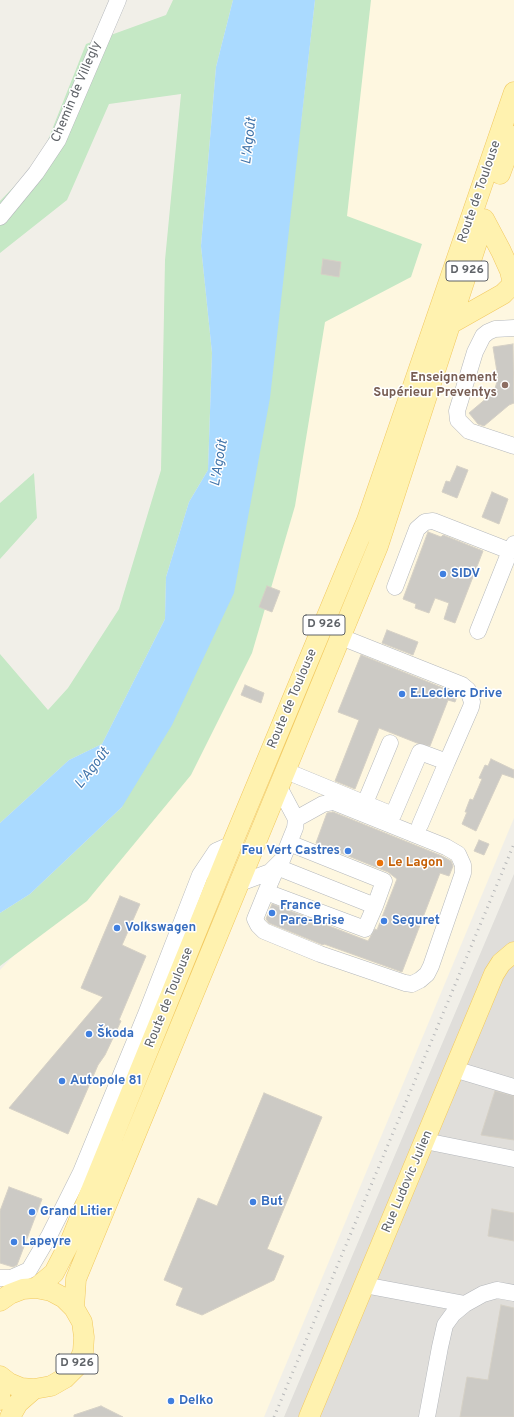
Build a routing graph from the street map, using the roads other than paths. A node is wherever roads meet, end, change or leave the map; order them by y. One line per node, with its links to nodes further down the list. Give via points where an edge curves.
1 (118, 0): 4 (street, Chemin de Villegly, via 58,140 36,173)
2 (514, 92): 21 (main road, Route de Toulouse / D 926, via 367,520)
3 (514, 136): 5 (main road, Route de Toulouse / D 926)
4 (0, 217)
5 (484, 219): 6 (main road, via 501,251); 7 (main road, Route de Toulouse / D 926)
6 (514, 284): 7 (main road, via 503,294)
7 (450, 324): 13 (main road, Route de Toulouse / D 926, via 378,546)
8 (514, 328): 9 (street, via 495,329 483,336 475,352 457,411 458,420 470,432)
9 (514, 446)
10 (512, 548): 11 (street, via 433,521 425,522 417,529); 12 (street)
11 (395, 588)
12 (478, 630)
13 (341, 637): 15 (street, via 462,685 468,690 472,698 471,707); 16 (main road, Route de Toulouse / D 926)
14 (390, 743): 17 (street)
15 (447, 762): 17 (street, via 420,752 393,815); 19 (street)
16 (283, 779): 17 (street); 18 (street); 23 (main road, Route de Toulouse / D 926)
17 (365, 803)
18 (296, 819): 20 (street); 24 (street, via 323,804 334,802 458,854 463,865 462,873 431,966 420,980 412,984 405,983 320,954 264,931 255,919)
19 (420, 825)
20 (289, 843): 22 (street); 25 (street, via 384,881)
21 (232, 844): 31 (street, via 216,851 200,874 84,1165 49,1236 29,1270 11,1278); 33 (main road, Route de Toulouse / D 926, via 71,1240 54,1273)
22 (277, 867): 23 (street, via 264,875); 24 (street); 25 (street)
23 (240, 883): 37 (main road, Route de Toulouse / D 926, via 76,1279)
24 (266, 892): 25 (street, via 365,929)
25 (375, 906)
26 (514, 952): 27 (main road, Rue Ludovic Julien, via 501,963 494,974)
27 (454, 1069): 28 (street); 29 (main road, Rue Ludovic Julien)
28 (514, 1087)
29 (425, 1141): 30 (street); 32 (main road, Rue Ludovic Julien)
30 (514, 1159)
31 (0, 1278)
32 (364, 1285): 36 (street); 43 (main road, Rue Ludovic Julien)
33 (36, 1288): 35 (main road, D 926, via 23,1289); 37 (main road, D 926, via 51,1291 64,1298)
34 (514, 1293): 36 (street, via 497,1290)
35 (0, 1301)
36 (465, 1304): 44 (street, via 445,1325)
37 (74, 1308): 40 (main road, D 926, via 82,1322 84,1337 83,1352 77,1366 60,1381)
38 (0, 1376): 40 (main road, D 926, via 21,1388)
39 (0, 1389): 41 (main road)
40 (34, 1389): 42 (main road, D 926, via 18,1403)
41 (0, 1400)
42 (10, 1417)
43 (309, 1417)
44 (427, 1417)

